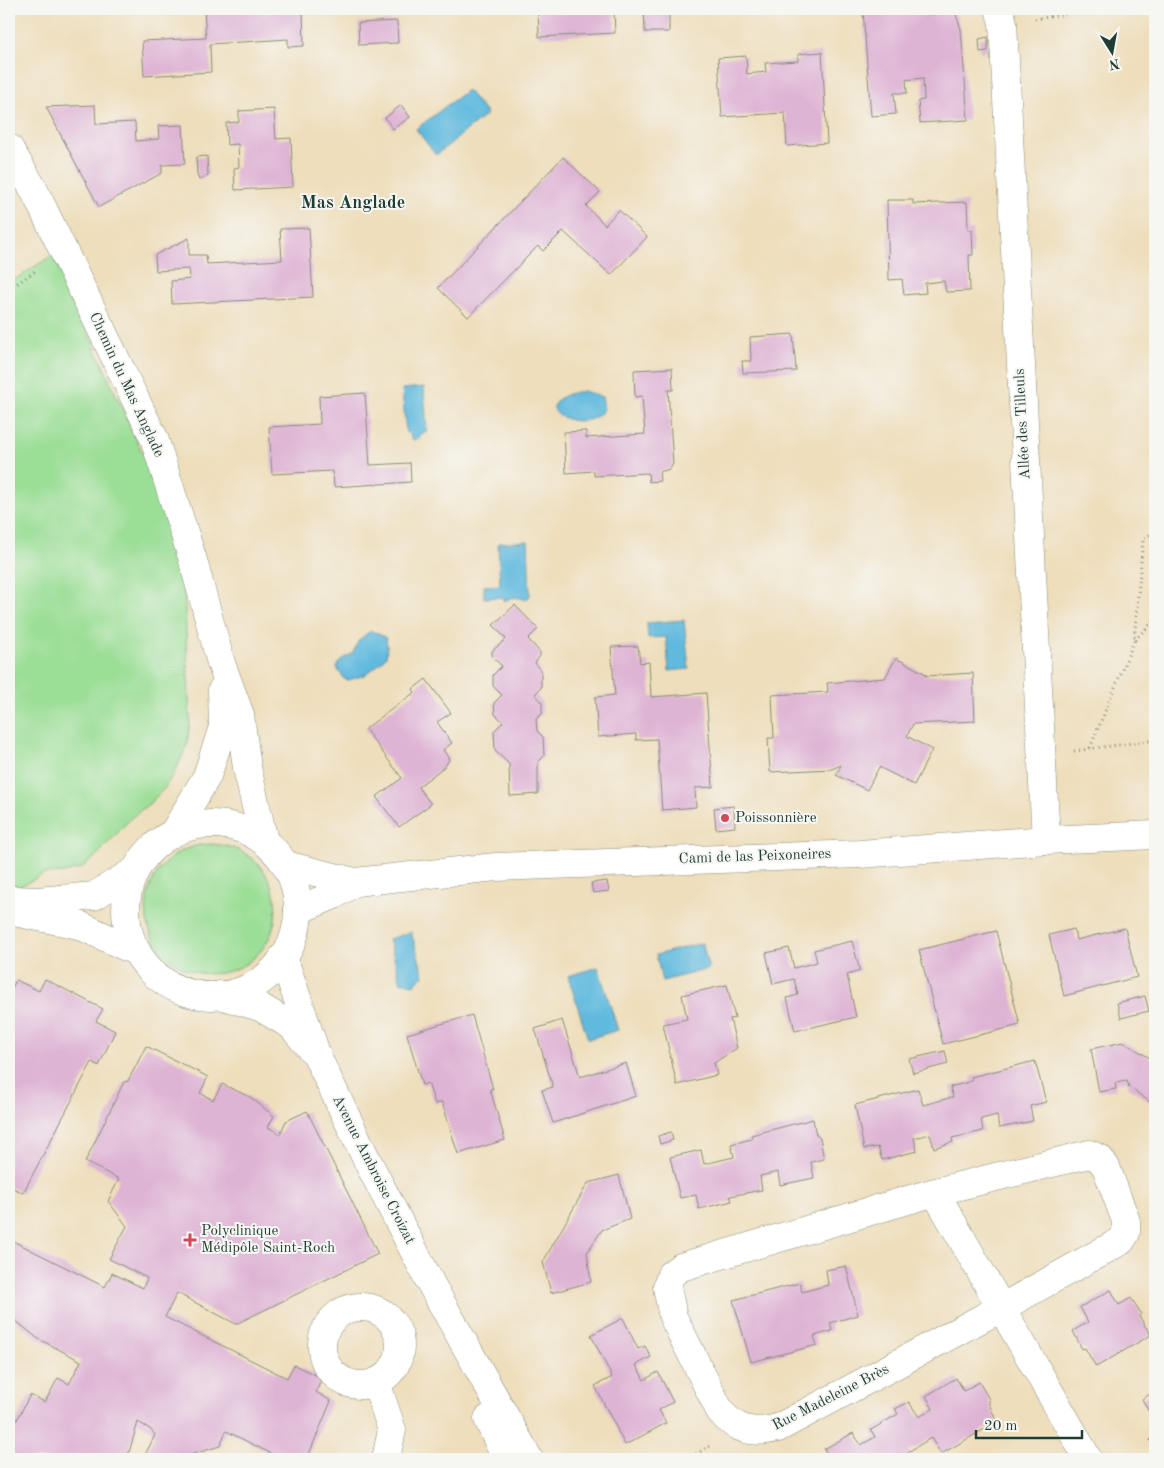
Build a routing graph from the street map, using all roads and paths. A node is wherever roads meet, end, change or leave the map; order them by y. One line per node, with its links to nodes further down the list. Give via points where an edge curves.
1 (1098, 9): 2 (path)
2 (1001, 16): 10 (street, Allée des Tilleuls)
3 (9, 148): 7 (street, Chemin du Mas Anglade, via 34,190 154,438)
4 (1155, 532): 6 (path, via 1143,539)
5 (1155, 619): 6 (path)
6 (1134, 641): 9 (path)
7 (221, 663): 11 (street, Chemin du Mas Anglade, via 222,727 207,776); 14 (street, Chemin du Mas Anglade, via 240,715 247,768)
8 (1155, 740): 9 (path)
9 (1090, 748): 10 (path)
10 (1042, 759): 13 (street, Allée des Tilleuls)
11 (174, 832): 14 (street, via 196,825 220,824 243,830); 16 (street, via 150,849)
12 (1155, 835): 13 (street, Cami de las Peixoneires)
13 (1046, 840): 17 (street, Cami de las Peixoneires, via 860,854 496,866)
14 (264, 841): 15 (street)
15 (286, 865): 17 (street, Cami de las Peixoneires); 19 (street, via 295,887)
16 (134, 872): 18 (street, via 94,896); 21 (street, via 126,899 126,917)
17 (355, 882): 19 (street, Cami de las Peixoneires)
18 (9, 900)
19 (298, 910): 22 (street, via 294,935)
20 (9, 911): 21 (street, via 79,925)
21 (136, 952): 23 (street, via 152,972 172,986 196,994)
22 (283, 958): 23 (street, via 266,976 245,989); 24 (street, Avenue Ambroise Croizat)
23 (220, 996): 24 (street, Avenue Ambroise Croizat, via 260,1007 292,1026)
24 (317, 1056): 26 (street, Avenue Ambroise Croizat)
25 (935, 1192): 27 (street); 27 (street, Rue Madeleine Brès, via 1088,1154 1099,1158 1106,1167 1126,1221 1126,1233 1121,1241); 27 (street, Rue Madeleine Brès, via 681,1267 671,1274 667,1287 673,1318 720,1411 729,1422 745,1430 763,1432 778,1428)
26 (431, 1284): 30 (street, Avenue Ambroise Croizat); 31 (street, Avenue Ambroise Croizat)
27 (1001, 1308): 32 (street)
28 (376, 1382): 29 (street, via 392,1430)
29 (386, 1459)
30 (506, 1459)
31 (529, 1459)
32 (1088, 1459)

